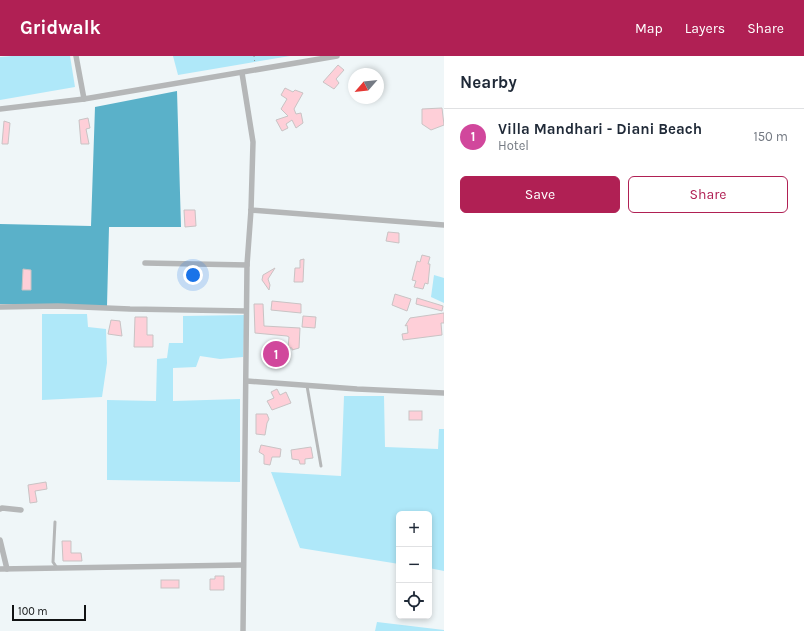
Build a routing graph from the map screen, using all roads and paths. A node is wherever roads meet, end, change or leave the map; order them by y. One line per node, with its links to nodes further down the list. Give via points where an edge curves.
1 (76, 56): 6 (street)
2 (254, 56): 4 (path)
3 (336, 56): 4 (street)
4 (256, 71): 5 (street)
5 (242, 73): 6 (street); 8 (street, via 253,142)
6 (84, 99): 7 (street)
7 (0, 109)
8 (251, 210): 9 (street); 11 (street)
9 (444, 225)
10 (145, 263): 11 (street)
11 (247, 265): 13 (street)
12 (0, 307): 13 (street)
13 (246, 310): 14 (street)
14 (247, 381): 15 (street); 22 (street)
15 (307, 386): 16 (street); 17 (lane)
16 (444, 393)
17 (321, 466)
18 (0, 509): 19 (street)
19 (21, 510)
20 (55, 522): 24 (lane, via 53,562)
21 (0, 540): 25 (street)
22 (243, 565): 24 (street); 26 (street)
23 (0, 569): 25 (street)
24 (58, 569): 25 (street)
25 (7, 570)
26 (243, 631)

